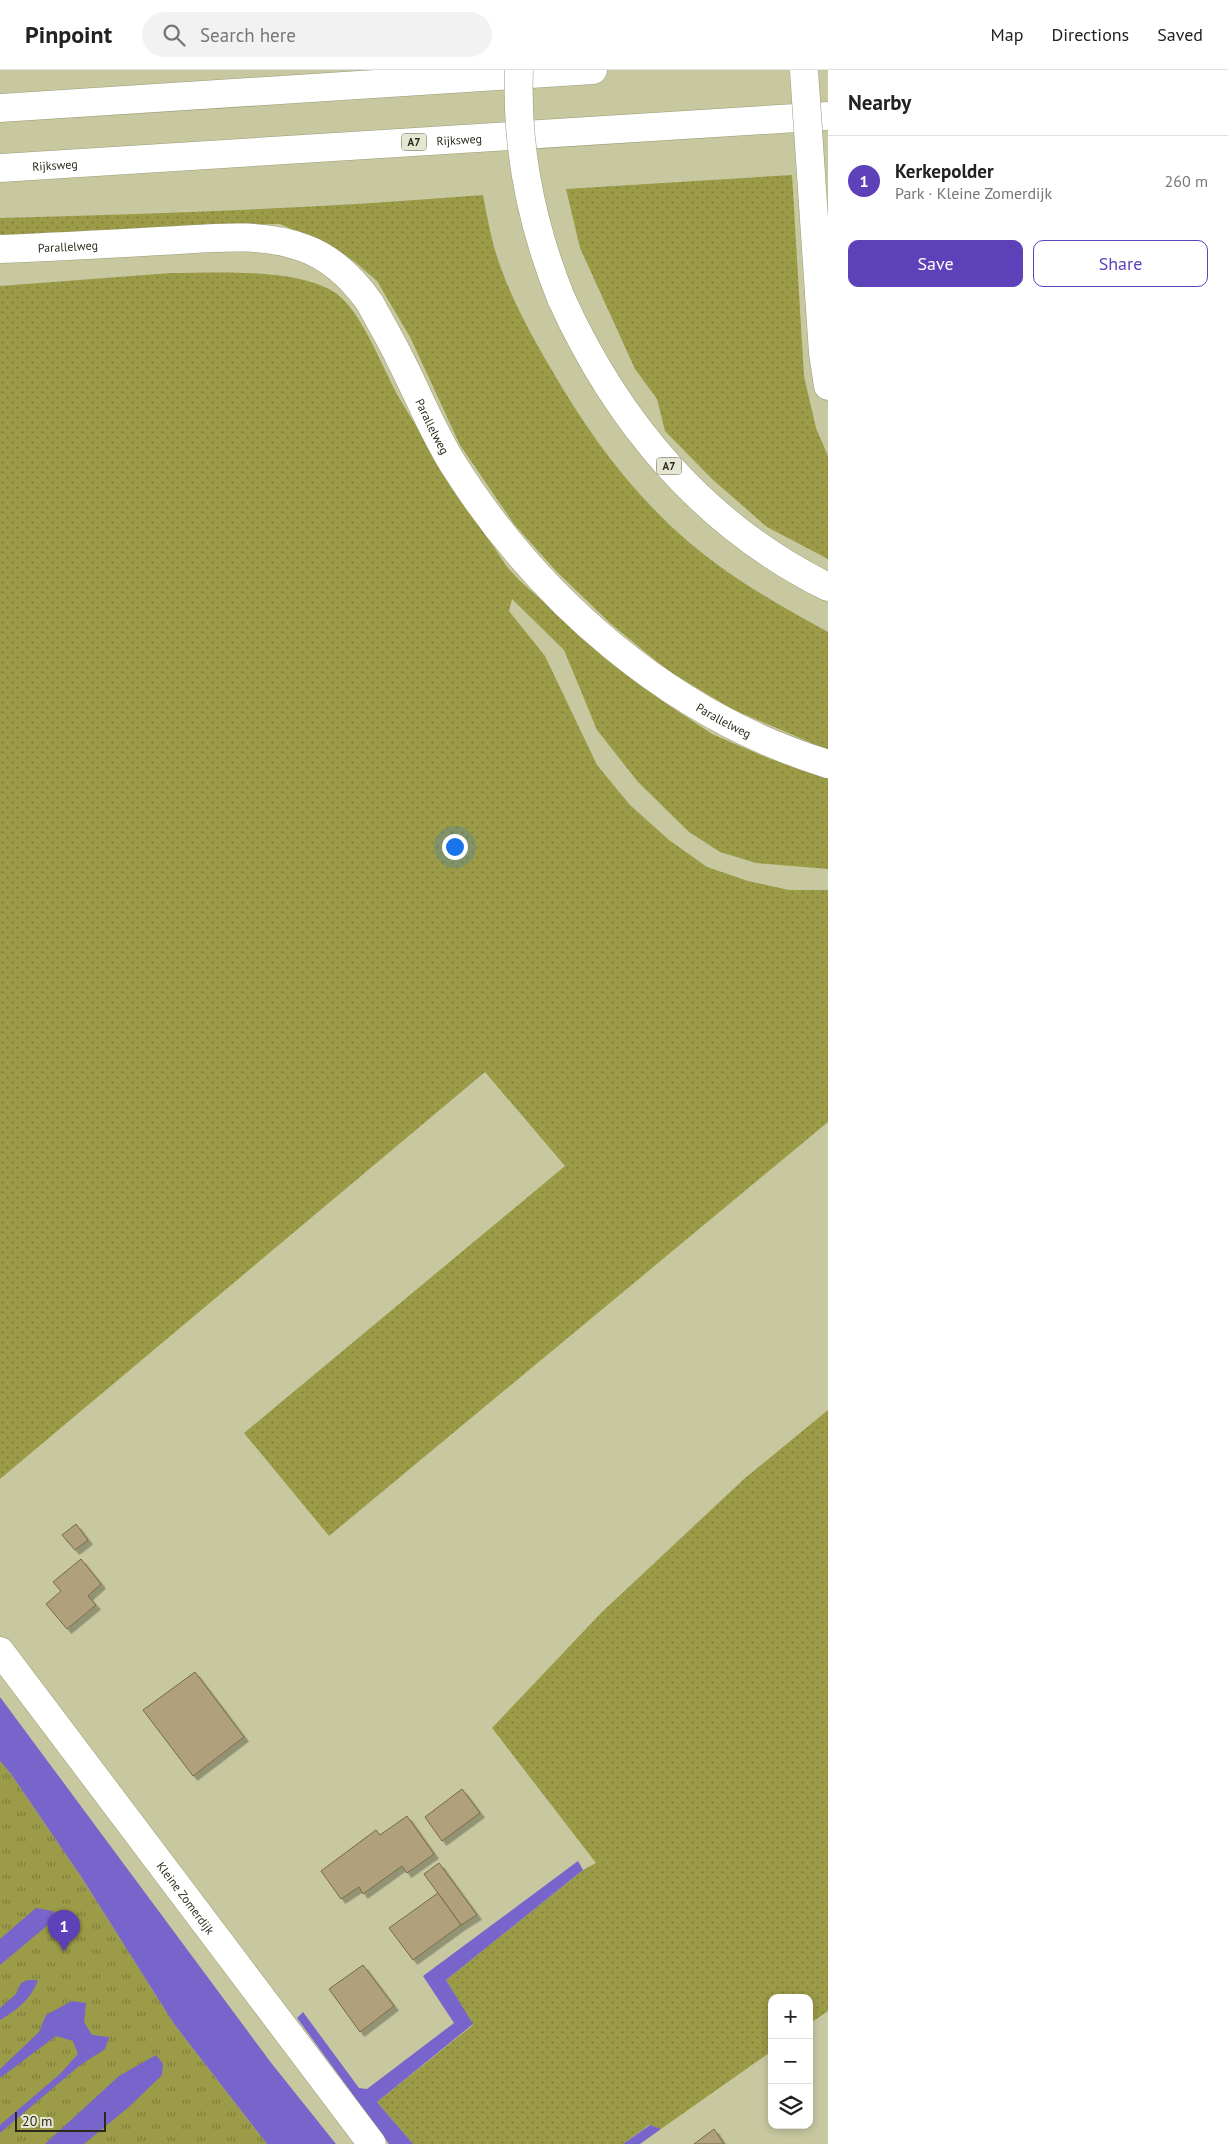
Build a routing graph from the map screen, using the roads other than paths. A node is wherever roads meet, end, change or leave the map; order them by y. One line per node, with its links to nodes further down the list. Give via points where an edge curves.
1 (519, 70): 9 (main road, A7, bridge, via 521,137 531,203 561,298 583,345 623,411 678,477 743,534)
2 (592, 70): 4 (main road)
3 (804, 70): 8 (main road, bridge)
4 (0, 108)
5 (828, 116): 6 (main road, Rijksweg / A7)
6 (0, 168)
7 (0, 250): 10 (main road, Parallelweg, via 260,238 305,248 327,259 358,285 370,303 434,430 471,491 514,547 569,606 670,690 743,729)
8 (828, 386)
9 (828, 586)
10 (828, 764)
11 (0, 1651): 12 (main road, Kleine Zomerdijk)
12 (372, 2144)

